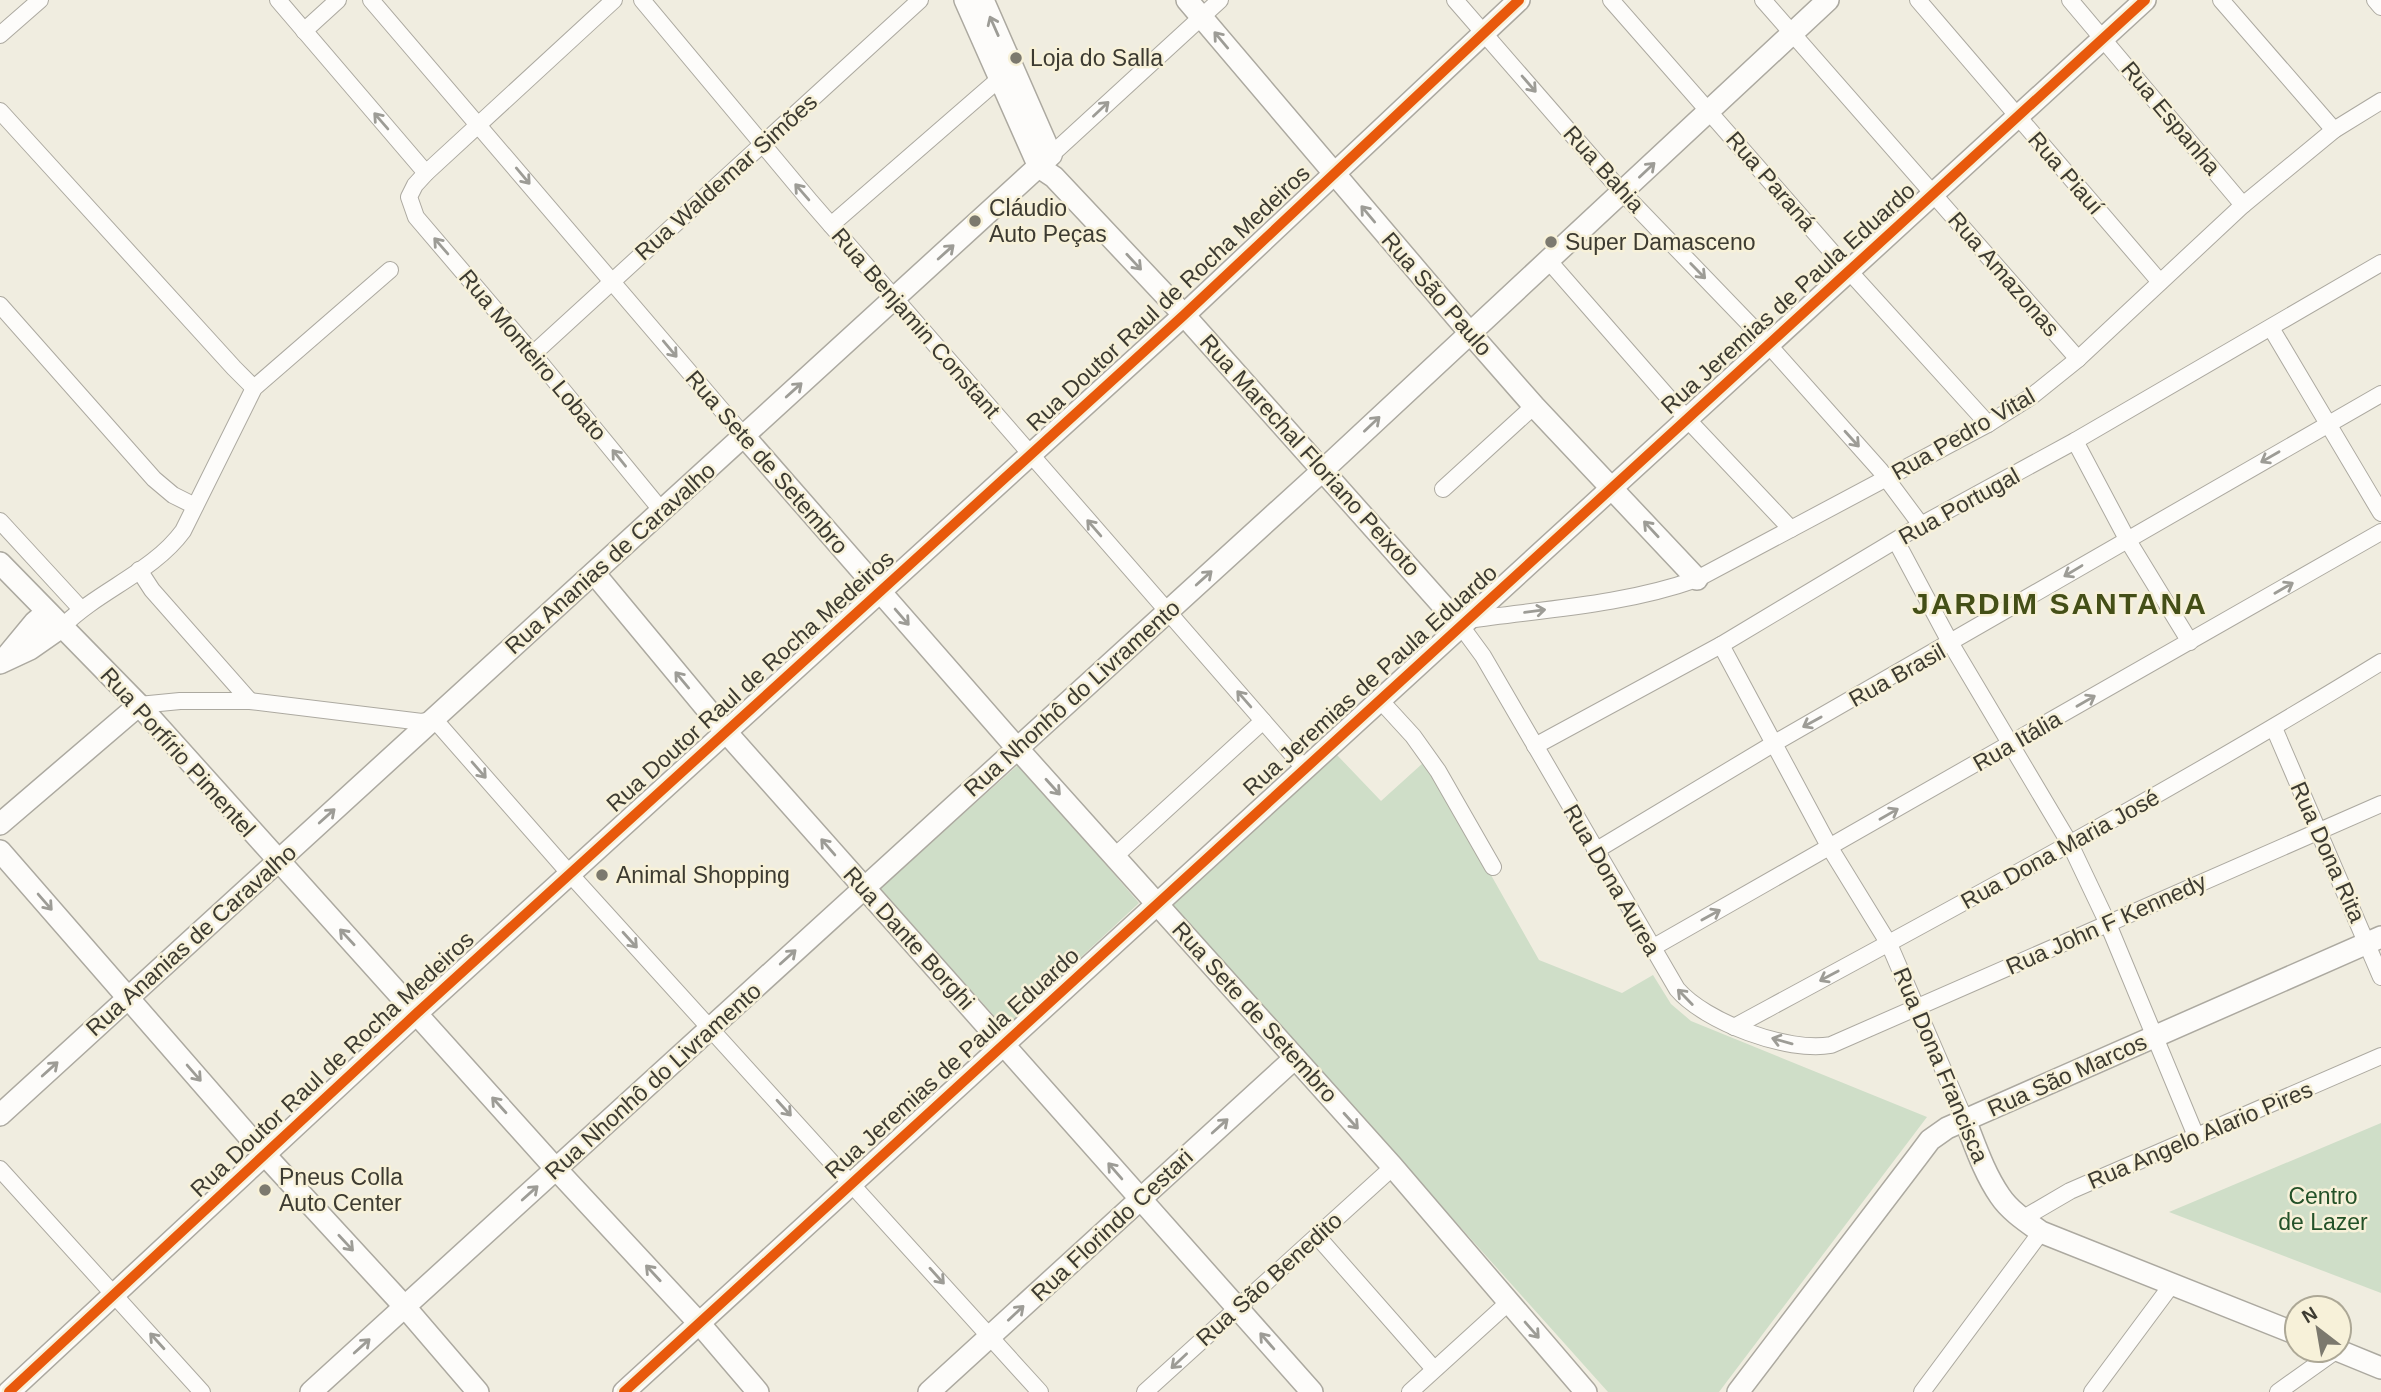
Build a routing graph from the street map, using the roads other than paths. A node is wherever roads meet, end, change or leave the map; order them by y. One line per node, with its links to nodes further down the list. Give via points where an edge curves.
1 (40, 0): 27 (street)
2 (278, 0): 24 (street)
3 (338, 0): 24 (street)
4 (371, 0): 34 (street, Rua Sete de Setembro)
5 (614, 0): 34 (street)
6 (642, 0): 36 (street, Rua Benjamin Constant)
7 (965, 0): 29 (street)
8 (982, 0): 29 (street, one-way to 8)
9 (1186, 0): 23 (street, Rua São Paulo)
10 (1220, 0): 23 (street, Rua Ananias de Caravalho)
11 (1455, 0): 25 (street, Rua Bahia)
12 (1519, 0): 25 (street, Rua Doutor Raul de Rocha Medeiros)
13 (1611, 0): 32 (street, Rua Paraná)
14 (1763, 0): 26 (street, Rua Amazonas)
15 (1828, 0): 26 (street, Rua Nhonhô do Livramento)
16 (1918, 0): 33 (street, Rua Piauí)
17 (2070, 0): 28 (street, Rua Espanha)
18 (2145, 0): 28 (street, Rua Jeremias de Paula Eduardo)
19 (2221, 0): 35 (street)
20 (2375, 0): 22 (street)
21 (917, 1): 36 (street, Rua Waldemar Simões)
22 (2381, 7)
23 (1201, 17): 37 (street, Rua Ananias de Caravalho, one-way to 23); 39 (street, Rua São Paulo, one-way to 23)
24 (304, 31): 38 (street, one-way to 24)
25 (1484, 33): 39 (street, Rua Doutor Raul de Rocha Medeiros); 40 (street, Rua Bahia, one-way to 40)
26 (1792, 33): 32 (street, Rua Nhonhô do Livramento); 41 (street, Rua Amazonas)
27 (0, 35)
28 (2104, 37): 33 (street, Rua Jeremias de Paula Eduardo); 42 (street, Rua Espanha)
29 (1006, 73): 37 (street); 43 (street)
30 (2380, 103): 35 (street, Rua Pedro Vital)
31 (0, 111): 58 (street)
32 (1709, 111): 40 (street, Rua Nhonhô do Livramento, one-way to 32); 47 (street, Rua Paraná)
33 (2017, 117): 41 (street, Rua Jeremias de Paula Eduardo); 49 (street, Rua Piauí)
34 (479, 124): 38 (street); 48 (street, Rua Sete de Setembro, one-way to 48)
35 (2334, 130): 42 (street, Rua Pedro Vital)
36 (762, 145): 43 (street, Rua Benjamin Constant, one-way to 36); 48 (street, Rua Waldemar Simões)
37 (1045, 161): 50 (street, Rua Ananias de Caravalho, one-way to 37); 52 (street, Rua Marechal Floriano Peixoto, one-way to 52, via 1054,177)
38 (426, 173): 56 (street, Rua Monteiro Lobato, one-way to 38, via 416,217 409,197)
39 (1334, 173): 52 (street, Rua Doutor Raul de Rocha Medeiros); 54 (street, Rua São Paulo, one-way to 39)
40 (1622, 192): 44 (street, Rua Nhonhô do Livramento); 55 (street, Rua Bahia, one-way to 55)
41 (1933, 194): 47 (street, Rua Jeremias de Paula Eduardo); 57 (street, Rua Amazonas)
42 (2243, 205): 49 (street, Rua Pedro Vital)
43 (831, 225): 50 (street, Rua Benjamin Constant)
44 (1548, 260): 54 (street, Rua Nhonhô do Livramento); 61 (street)
45 (2381, 263): 53 (street, Rua Portugal)
46 (390, 270): 58 (street)
47 (1849, 270): 55 (street, Rua Jeremias de Paula Eduardo); 62 (street, Rua Paraná)
48 (612, 280): 56 (street, Rua Waldemar Simões); 64 (street, Rua Sete de Setembro, one-way to 64)
49 (2160, 282): 57 (street, Rua Pedro Vital)
50 (896, 298): 64 (street, Rua Ananias de Caravalho, one-way to 50); 66 (street, Rua Benjamin Constant)
51 (0, 305): 71 (street, via 154,479)
52 (1184, 314): 66 (street, Rua Doutor Raul de Rocha Medeiros); 67 (street, Rua Marechal Floriano Peixoto)
53 (2271, 328): 63 (street); 65 (street, Rua Portugal)
54 (1470, 333): 60 (street, Rua São Paulo); 67 (street, Rua Nhonhô do Livramento, one-way to 54)
55 (1768, 345): 61 (street, Rua Jeremias de Paula Eduardo); 68 (street, Rua Bahia, one-way to 68)
56 (533, 354): 72 (street, Rua Monteiro Lobato, one-way to 56)
57 (2078, 359): 62 (street, Rua Pedro Vital)
58 (254, 388): 71 (street)
59 (2381, 394): 63 (street, Rua Brasil)
60 (1534, 406): 69 (street, Rua São Paulo); 70 (street)
61 (1687, 419): 69 (street, Rua Jeremias de Paula Eduardo); 76 (street)
62 (1988, 424): 68 (street, Rua Pedro Vital)
63 (2329, 424): 73 (street); 78 (street, Rua Brasil, one-way to 78)
64 (744, 436): 72 (street, Rua Ananias de Caravalho); 84 (street, Rua Sete de Setembro)
65 (2075, 441): 75 (street, Rua Portugal); 78 (street)
66 (1030, 455): 84 (street, Rua Doutor Raul de Rocha Medeiros); 86 (street, Rua Benjamin Constant, one-way to 66)
67 (1322, 471): 86 (street, Rua Nhonhô do Livramento, one-way to 67); 88 (street, Rua Marechal Floriano Peixoto)
68 (1887, 478): 75 (street, Rua Bahia); 76 (street, Rua Pedro Vital)
69 (1612, 487): 83 (street, Rua São Paulo, one-way to 69); 88 (street, Rua Jeremias de Paula Eduardo)
70 (1443, 489)
71 (195, 506): 81 (street, via 176,541)
72 (662, 511): 82 (street, Rua Ananias de Caravalho)
73 (2381, 513)
74 (0, 520): 85 (street)
75 (1921, 525): 79 (street, Rua Portugal)
76 (1791, 529): 83 (street, Rua Pedro Vital)
77 (2381, 532): 89 (street, Rua Itália, one-way to 77)
78 (2127, 539): 89 (street); 90 (street, Rua Brasil, one-way to 90)
79 (1896, 541): 90 (street); 91 (street, Rua Portugal)
80 (0, 563): 87 (street, Rua Porfírio Pimentel)
81 (139, 570): 85 (street); 95 (street)
82 (594, 573): 97 (street, Rua Ananias de Caravalho); 100 (street, Rua Dante Borghi, one-way to 82)
83 (1697, 579): 88 (street, Rua Pedro Vital, one-way to 83, via 1626,599)
84 (880, 592): 100 (street, Rua Doutor Raul de Rocha Medeiros); 104 (street, Rua Sete de Setembro, one-way to 104)
85 (80, 609): 87 (street)
86 (1167, 611): 98 (street, Rua Benjamin Constant, one-way to 86); 104 (street, Rua Nhonhô do Livramento)
87 (55, 619): 92 (street, via 35,622); 96 (street, Rua Porfírio Pimentel)
88 (1465, 623): 94 (street, Rua Jeremias de Paula Eduardo); 103 (street, Rua Dona Aurea)
89 (2190, 642): 102 (street, Rua Itália, one-way to 89)
90 (1951, 644): 101 (street, Rua Brasil, one-way to 101); 102 (street)
91 (1721, 645): 101 (street, Rua Dona Francisca); 103 (street, Rua Portugal)
92 (2, 661)
93 (2381, 662): 99 (street, Rua Dona Maria José)
94 (1380, 700): 105 (street, Rua Jeremias de Paula Eduardo); 115 (street, via 1438,771)
95 (250, 701): 96 (street); 97 (street, via 422,722)
96 (139, 705): 107 (street); 114 (street, Rua Porfírio Pimentel)
97 (433, 719): 114 (street, Rua Ananias de Caravalho, one-way to 97); 116 (street, one-way to 116)
98 (1263, 721): 105 (street, Rua Benjamin Constant); 113 (street)
99 (2274, 728): 108 (street, Rua Dona Rita); 109 (street, Rua Dona Maria José)
100 (726, 732): 116 (street, Rua Doutor Raul de Rocha Medeiros); 117 (street, Rua Dante Borghi, one-way to 100)
101 (1773, 744): 110 (street, Rua Dona Francisca); 112 (street, Rua Brasil)
102 (2010, 744): 109 (street); 110 (street, Rua Itália, one-way to 102)
103 (1535, 746): 112 (street, Rua Dona Aurea)
104 (1017, 748): 113 (street, Rua Sete de Setembro, one-way to 113); 117 (street, Rua Nhonhô do Livramento)
105 (1305, 769): 118 (street, Rua Jeremias de Paula Eduardo)
106 (2381, 804): 108 (street, Rua John F Kennedy)
107 (0, 824)
108 (2317, 830): 119 (street, Rua John F Kennedy); 120 (street, Rua Dona Rita)
109 (2070, 844): 119 (street); 121 (street, Rua Dona Maria José)
110 (1830, 848): 121 (street, Rua Dona Francisca); 122 (street, Rua Itália, one-way to 110)
111 (0, 851): 124 (street, one-way to 124)
112 (1595, 851): 122 (street, Rua Dona Aurea)
113 (1115, 856): 118 (street, Rua Sete de Setembro)
114 (278, 862): 124 (street, Rua Ananias de Caravalho); 126 (street, Rua Porfírio Pimentel, one-way to 114)
115 (1493, 867)
116 (570, 874): 126 (street, Rua Doutor Raul de Rocha Medeiros); 128 (street, one-way to 128)
117 (864, 888): 128 (street, Rua Nhonhô do Livramento, one-way to 117); 130 (street, Rua Dante Borghi)
118 (1158, 903): 130 (street, Rua Jeremias de Paula Eduardo); 133 (street, Rua Sete de Setembro)
119 (2108, 924): 125 (street, Rua John F Kennedy); 129 (street)
120 (2374, 940): 123 (street, Rua Dona Rita); 129 (street, Rua São Marcos)
121 (1889, 944): 125 (street, Rua Dona Francisca); 127 (street, Rua Dona Maria José, one-way to 127)
122 (1652, 948): 127 (street, Rua Dona Aurea, one-way to 122, via 1688,1002)
123 (2381, 977)
124 (128, 998): 134 (street, Rua Ananias de Caravalho, one-way to 124); 137 (street, one-way to 137)
125 (1917, 1006): 131 (street, Rua John F Kennedy); 135 (street, Rua Dona Francisca)
126 (417, 1013): 137 (street, Rua Doutor Raul de Rocha Medeiros); 140 (street, Rua Porfírio Pimentel, one-way to 126)
127 (1734, 1027): 131 (street, Rua Dona Aurea, one-way to 127, via 1805,1047)
128 (711, 1028): 140 (street, Rua Nhonhô do Livramento); 141 (street, one-way to 141)
129 (2155, 1037): 135 (street, Rua São Marcos); 136 (street)
130 (1004, 1044): 141 (street, Rua Jeremias de Paula Eduardo); 142 (street, Rua Dante Borghi, one-way to 130)
131 (1831, 1045)
132 (2381, 1056): 136 (street, Rua Angelo Alario Pires)
133 (1295, 1058): 138 (street, Rua Sete de Setembro, one-way to 138); 142 (street, Rua Florindo Cestari, one-way to 133)
134 (0, 1115)
135 (1965, 1120): 143 (street, Rua Dona Francisca, via 2000,1197); 170 (street, Rua São Marcos, via 1930,1140)
136 (2196, 1136): 143 (street, Rua Angelo Alario Pires, via 2070,1191)
137 (265, 1155): 147 (street, Rua Doutor Raul de Rocha Medeiros); 149 (street, one-way to 149)
138 (1393, 1167): 145 (street, Rua São Benedito); 148 (street, Rua Sete de Setembro)
139 (0, 1169): 147 (street)
140 (556, 1169): 149 (street, Rua Nhonhô do Livramento, one-way to 140); 151 (street, Rua Porfírio Pimentel, one-way to 140)
141 (853, 1183): 151 (street, Rua Jeremias de Paula Eduardo); 153 (street, one-way to 153)
142 (1139, 1199): 150 (street, Rua Dante Borghi); 153 (street, Rua Florindo Cestari, one-way to 142)
143 (2022, 1219): 144 (street, Rua Dona Francisca)
144 (2041, 1232): 146 (street, Rua Dona Francisca); 171 (street)
145 (1317, 1236): 150 (street, Rua São Benedito); 157 (street)
146 (2172, 1283): 152 (street, Rua Dona Francisca); 172 (street)
147 (114, 1294): 158 (street, Rua Doutor Raul de Rocha Medeiros); 159 (street, one-way to 147)
148 (1508, 1302): 157 (street); 169 (street, Rua Sete de Setembro, one-way to 169)
149 (405, 1307): 160 (street, Rua Nhonhô do Livramento, one-way to 149); 161 (street)
150 (1237, 1307): 166 (street, Rua São Benedito, one-way to 166); 167 (street, Rua Dante Borghi, one-way to 150)
151 (699, 1323): 162 (street, Rua Jeremias de Paula Eduardo); 163 (street, Rua Porfírio Pimentel)
152 (2283, 1328)
153 (991, 1336): 164 (street, Rua Florindo Cestari); 165 (street)
154 (2353, 1357): 156 (street)
155 (2317, 1364): 173 (street)
156 (2381, 1368)
157 (1434, 1369): 168 (street)
158 (9, 1392)
159 (202, 1392)
160 (311, 1392)
161 (478, 1392)
162 (624, 1392)
163 (758, 1392)
164 (929, 1392)
165 (1040, 1392)
166 (1145, 1392)
167 (1312, 1392)
168 (1410, 1392)
169 (1586, 1392)
170 (1738, 1392)
171 (1922, 1392)
172 (2092, 1392)
173 (2278, 1392)

